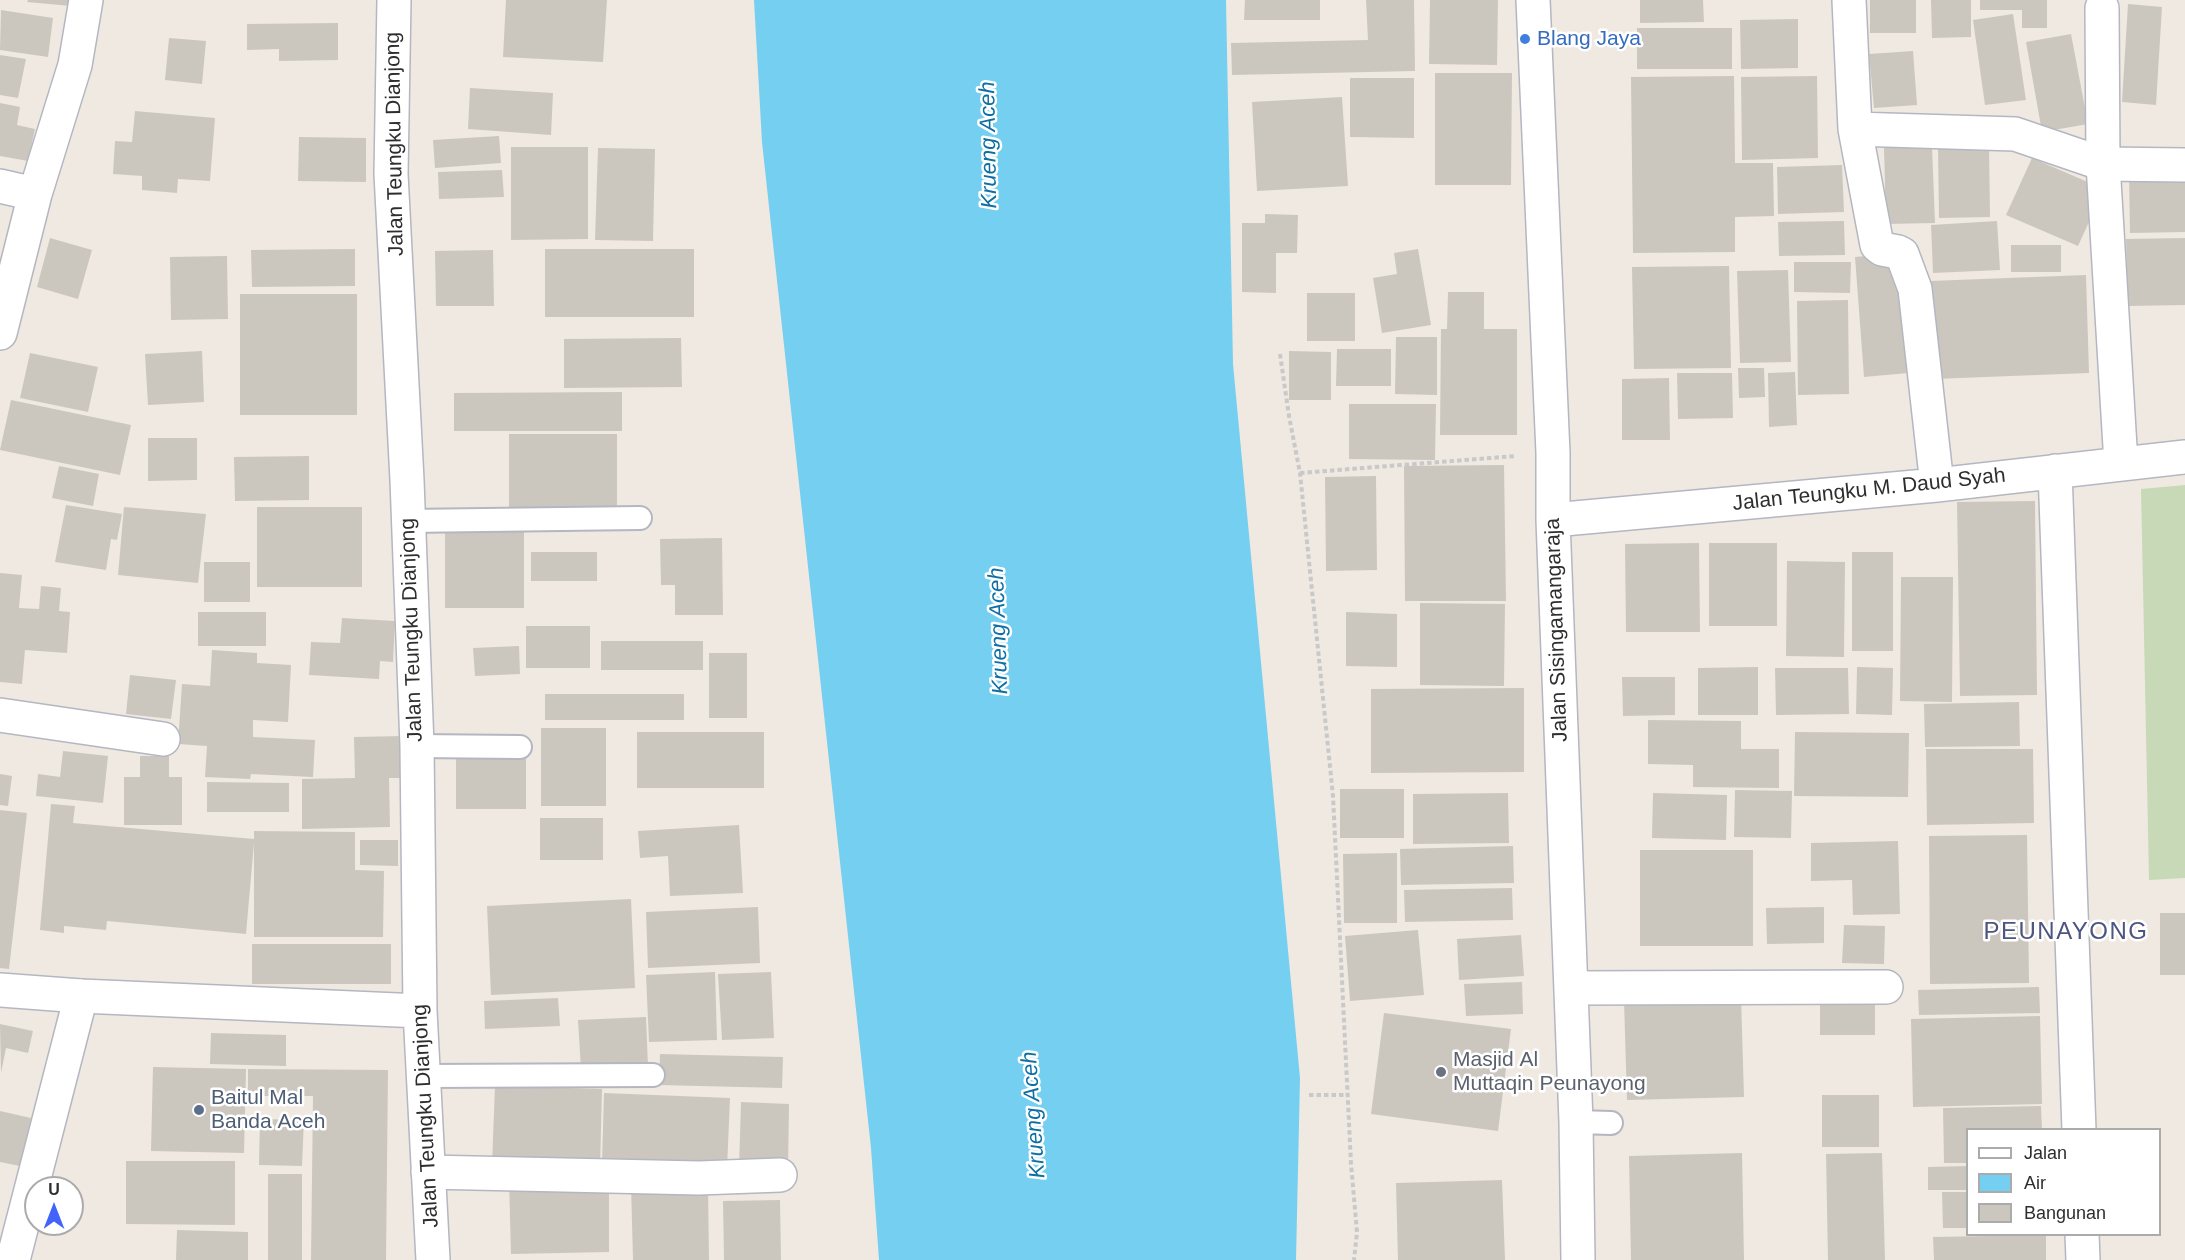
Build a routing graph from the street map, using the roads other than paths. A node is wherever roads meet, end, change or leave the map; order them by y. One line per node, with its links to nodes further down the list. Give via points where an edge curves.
1 (86, 0): 10 (street, via 75,65)
2 (394, 0): 18 (street, Jalan Teungku Dianjong, via 391,174)
3 (1533, 0): 17 (street, Jalan Sisingamangaraja)
4 (1849, 0): 6 (street)
5 (2102, 8): 7 (street)
6 (1855, 129): 7 (street, via 2015,134); 15 (street, via 1876,244 1902,254 1915,289)
7 (2103, 164): 8 (street); 13 (street)
8 (2185, 165)
9 (0, 186): 10 (street)
10 (35, 194): 11 (street)
11 (0, 333)
12 (2185, 457): 13 (street, Jalan Teungku M. Daud Syah)
13 (2121, 464): 14 (street, Jalan Teungku M. Daud Syah)
14 (2055, 471): 15 (street, Jalan Teungku M. Daud Syah); 32 (street)
15 (1937, 485): 17 (street, Jalan Teungku M. Daud Syah)
16 (640, 518): 18 (lane)
17 (1553, 519): 24 (street, Jalan Sisingamangaraja)
18 (407, 521): 21 (street, Jalan Teungku Dianjong)
19 (0, 716): 20 (street)
20 (163, 739)
21 (417, 746): 22 (lane); 27 (street, Jalan Teungku Dianjong)
22 (520, 747)
23 (1886, 987): 24 (street)
24 (1571, 988): 30 (street, Jalan Sisingamangaraja)
25 (0, 990): 26 (street)
26 (81, 996): 27 (street); 36 (street)
27 (420, 1011): 29 (street, Jalan Teungku Dianjong)
28 (653, 1075): 29 (lane)
29 (425, 1077): 33 (street, Jalan Teungku Dianjong)
30 (1576, 1122): 31 (lane); 38 (street, Jalan Sisingamangaraja)
31 (1611, 1123)
32 (2079, 1128)
33 (428, 1172): 34 (street, via 699,1178); 37 (street, Jalan Teungku Dianjong)
34 (780, 1175)
35 (2082, 1236): 39 (street)
36 (13, 1260)
37 (433, 1260)
38 (1578, 1260)
39 (2083, 1260)

